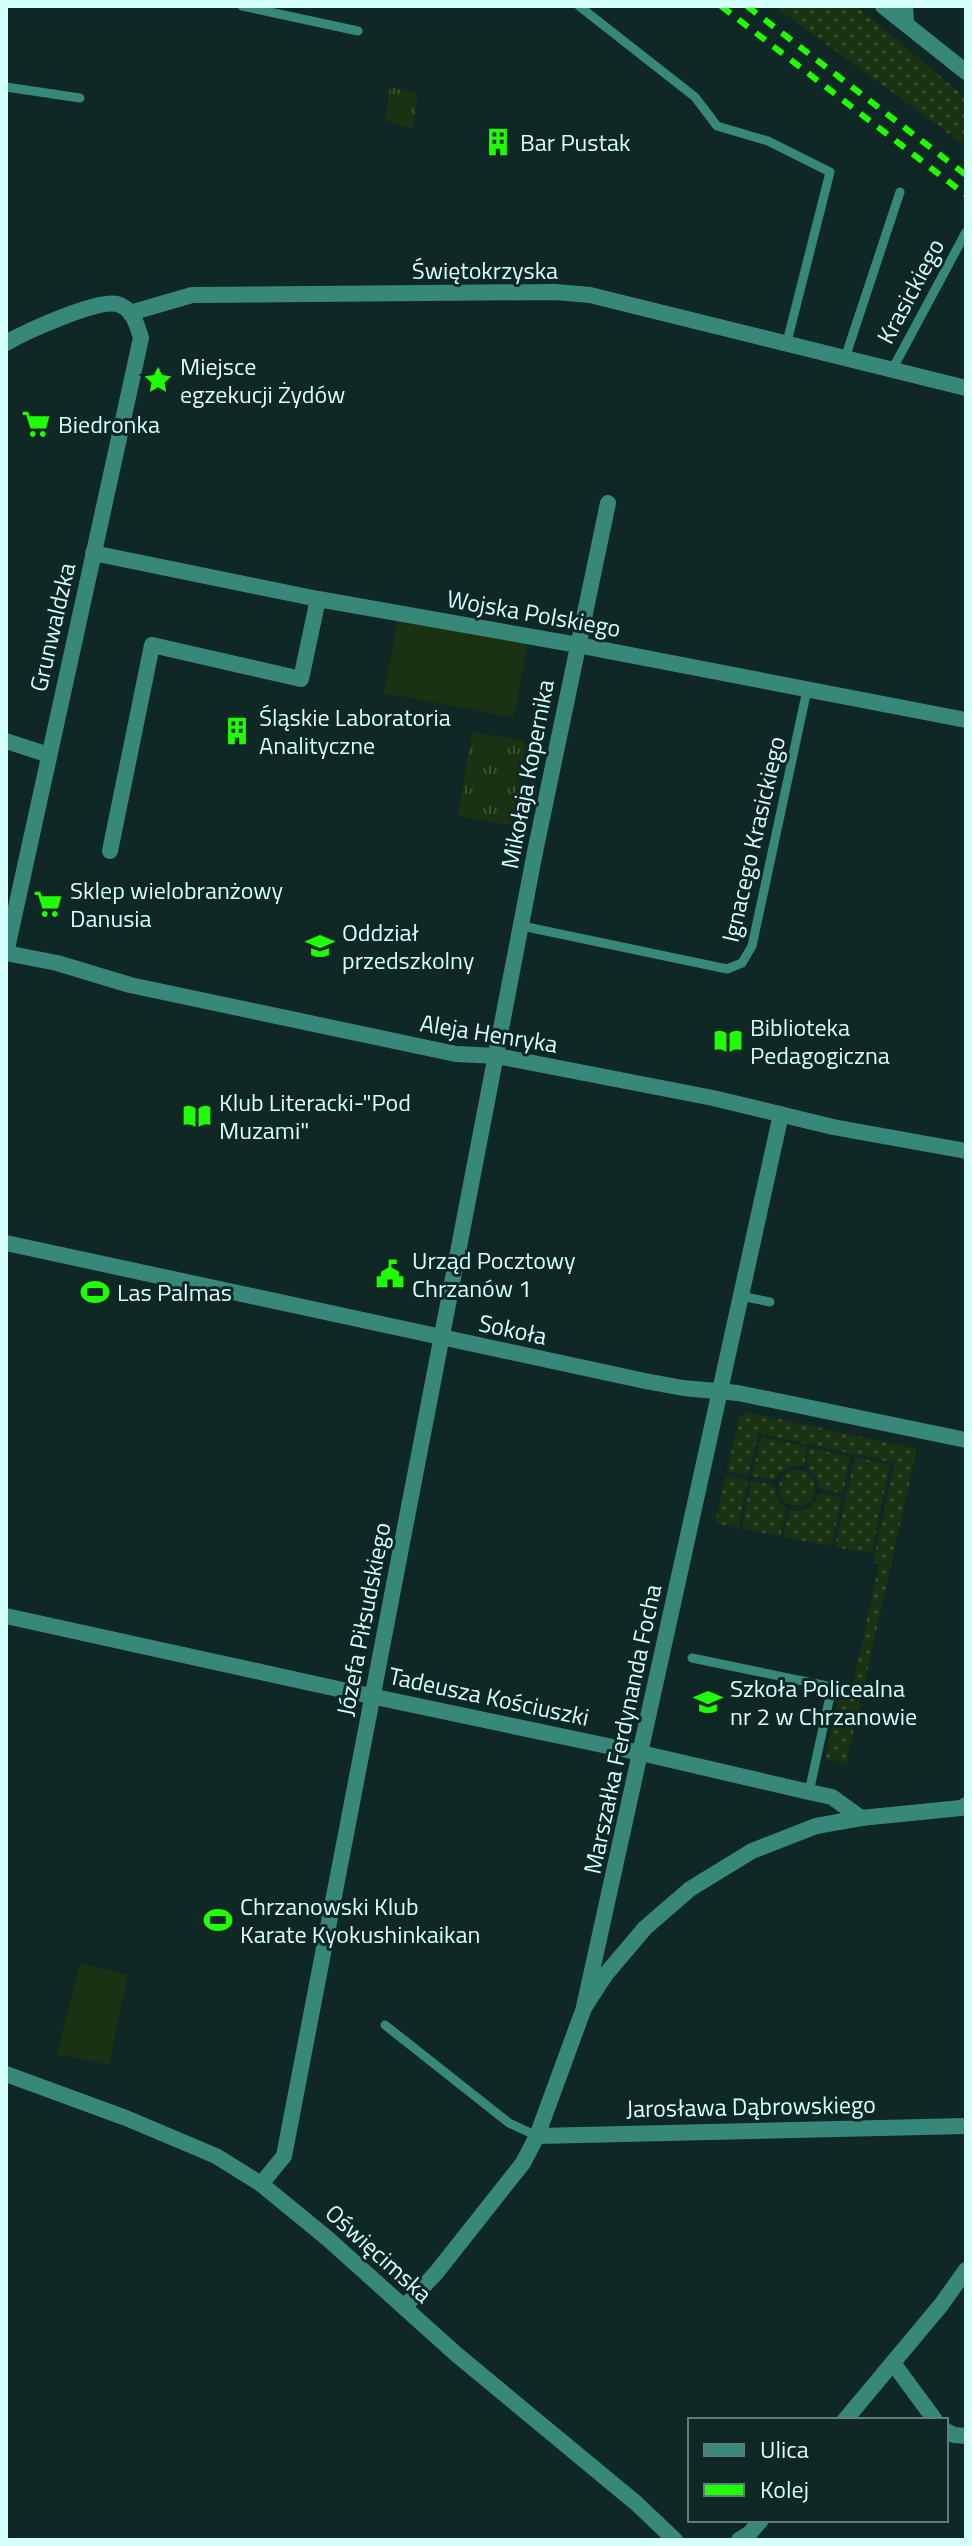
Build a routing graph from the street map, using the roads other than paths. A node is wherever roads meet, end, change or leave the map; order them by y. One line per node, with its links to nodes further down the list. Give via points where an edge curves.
1 (242, 6): 6 (lane)
2 (579, 6): 13 (lane, via 695,97 717,126 768,141 830,172)
3 (883, 6): 5 (street)
4 (905, 6): 5 (street)
5 (906, 24): 7 (street)
6 (358, 31)
7 (966, 72)
8 (6, 87): 9 (lane)
9 (80, 98)
10 (900, 192): 15 (lane)
11 (966, 232): 16 (lane, Krasickiego)
12 (130, 313): 13 (street, Świętokrzyska, via 192,295 555,292 590,295); 14 (street, Świętokrzyska, via 117,304 82,310); 19 (street, Grunwaldzka, via 141,338)
13 (787, 342): 15 (street, Świętokrzyska)
14 (6, 343)
15 (845, 358): 16 (street, Świętokrzyska)
16 (892, 370): 17 (street, Świętokrzyska)
17 (966, 388)
18 (608, 503): 21 (street, Mikołaja Kopernika)
19 (93, 553): 20 (street, Wojska Polskiego); 25 (street, Grunwaldzka)
20 (318, 599): 21 (street, Wojska Polskiego); 26 (street, via 301,679 152,645)
21 (578, 645): 22 (street, Wojska Polskiego); 27 (street, Mikołaja Kopernika)
22 (807, 690): 23 (street, Wojska Polskiego); 27 (lane, Ignacego Krasickiego, via 752,946 742,963 727,969)
23 (966, 720)
24 (6, 741): 25 (street)
25 (49, 755): 28 (street, Grunwaldzka)
26 (110, 851)
27 (522, 926): 29 (street, Mikołaja Kopernika)
28 (6, 953): 29 (street, Aleja Henryka, via 130,985 456,1054)
29 (497, 1056): 30 (street, Aleja Henryka); 35 (street, Józefa Piłsudskiego)
30 (781, 1114): 31 (street, Aleja Henryka); 33 (street, Marszałka Ferdynanda Focha)
31 (966, 1151)
32 (6, 1243): 35 (street, Sokoła)
33 (741, 1296): 34 (lane); 36 (street, Marszałka Ferdynanda Focha)
34 (770, 1302)
35 (442, 1339): 36 (street, Sokoła, via 683,1388); 40 (street, Józefa Piłsudskiego)
36 (720, 1390): 37 (street, Sokoła); 41 (street, Marszałka Ferdynanda Focha)
37 (966, 1440)
38 (6, 1616): 40 (street, Tadeusza Kościuszki)
39 (692, 1658): 42 (lane, via 832,1687)
40 (373, 1696): 41 (street, Tadeusza Kościuszki); 50 (street, Józefa Piłsudskiego, via 284,2156)
41 (641, 1753): 42 (street, Tadeusza Kościuszki); 45 (street, Marszałka Ferdynanda Focha)
42 (809, 1792): 44 (street, Tadeusza Kościuszki, via 832,1797)
43 (964, 1807): 44 (street)
44 (861, 1818): 45 (street, via 816,1826 752,1851 690,1889 645,1928)
45 (584, 2008): 49 (street, Marszałka Ferdynanda Focha)
46 (385, 2025): 49 (lane, via 509,2123)
47 (6, 2074): 50 (street, Oświęcimska, via 216,2156)
48 (966, 2126): 49 (street, Jarosława Dąbrowskiego)
49 (537, 2136): 52 (street, Marszałka Ferdynanda Focha, via 523,2163)
50 (261, 2184): 52 (street, Oświęcimska)
51 (966, 2270): 53 (street)
52 (404, 2307): 57 (street, Oświęcimska)
53 (893, 2363): 54 (street); 55 (street)
54 (847, 2418)
55 (934, 2418)
56 (759, 2522): 58 (street)
57 (675, 2540)
58 (739, 2540)

